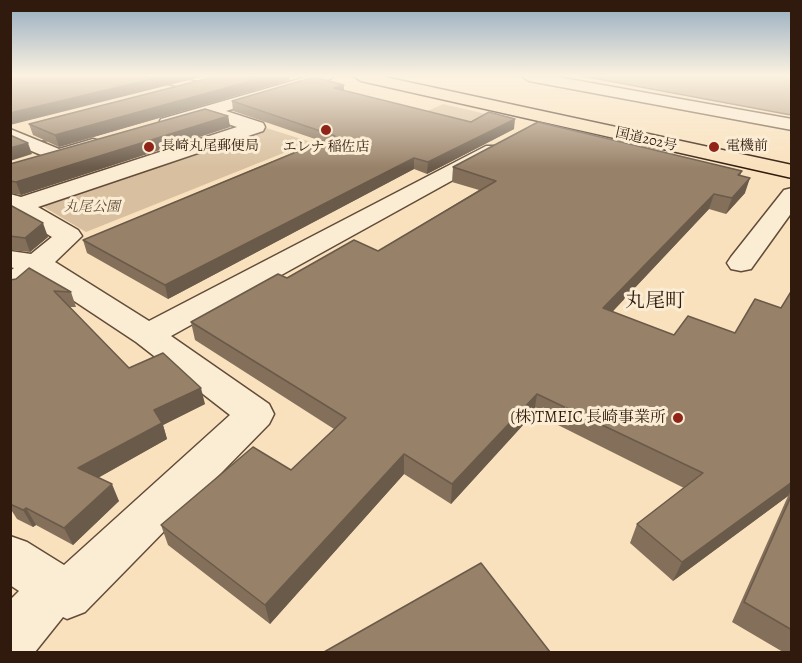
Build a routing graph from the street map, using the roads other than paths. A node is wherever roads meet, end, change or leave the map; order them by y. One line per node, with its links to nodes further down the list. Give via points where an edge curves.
1 (221, 107): 5 (street)
2 (241, 107): 6 (street)
3 (498, 107): 7 (highway, 国道202号)
4 (695, 107): 8 (street)
5 (207, 111): 9 (street); 16 (street, via 255,127)
6 (258, 112)
7 (551, 119): 14 (highway, 国道202号); 20 (street)
8 (792, 125)
9 (150, 128)
10 (20, 134): 12 (street)
11 (116, 139): 12 (street)
12 (52, 153): 13 (street)
13 (30, 164)
14 (792, 172)
15 (792, 195): 18 (street)
16 (15, 203): 17 (street, via 69,236)
17 (23, 261): 19 (street); 20 (street)
18 (741, 263)
19 (10, 286)
20 (148, 335): 22 (street, via 255,414 67,595)
21 (10, 557): 22 (street)
22 (54, 589): 23 (street)
23 (10, 640)

